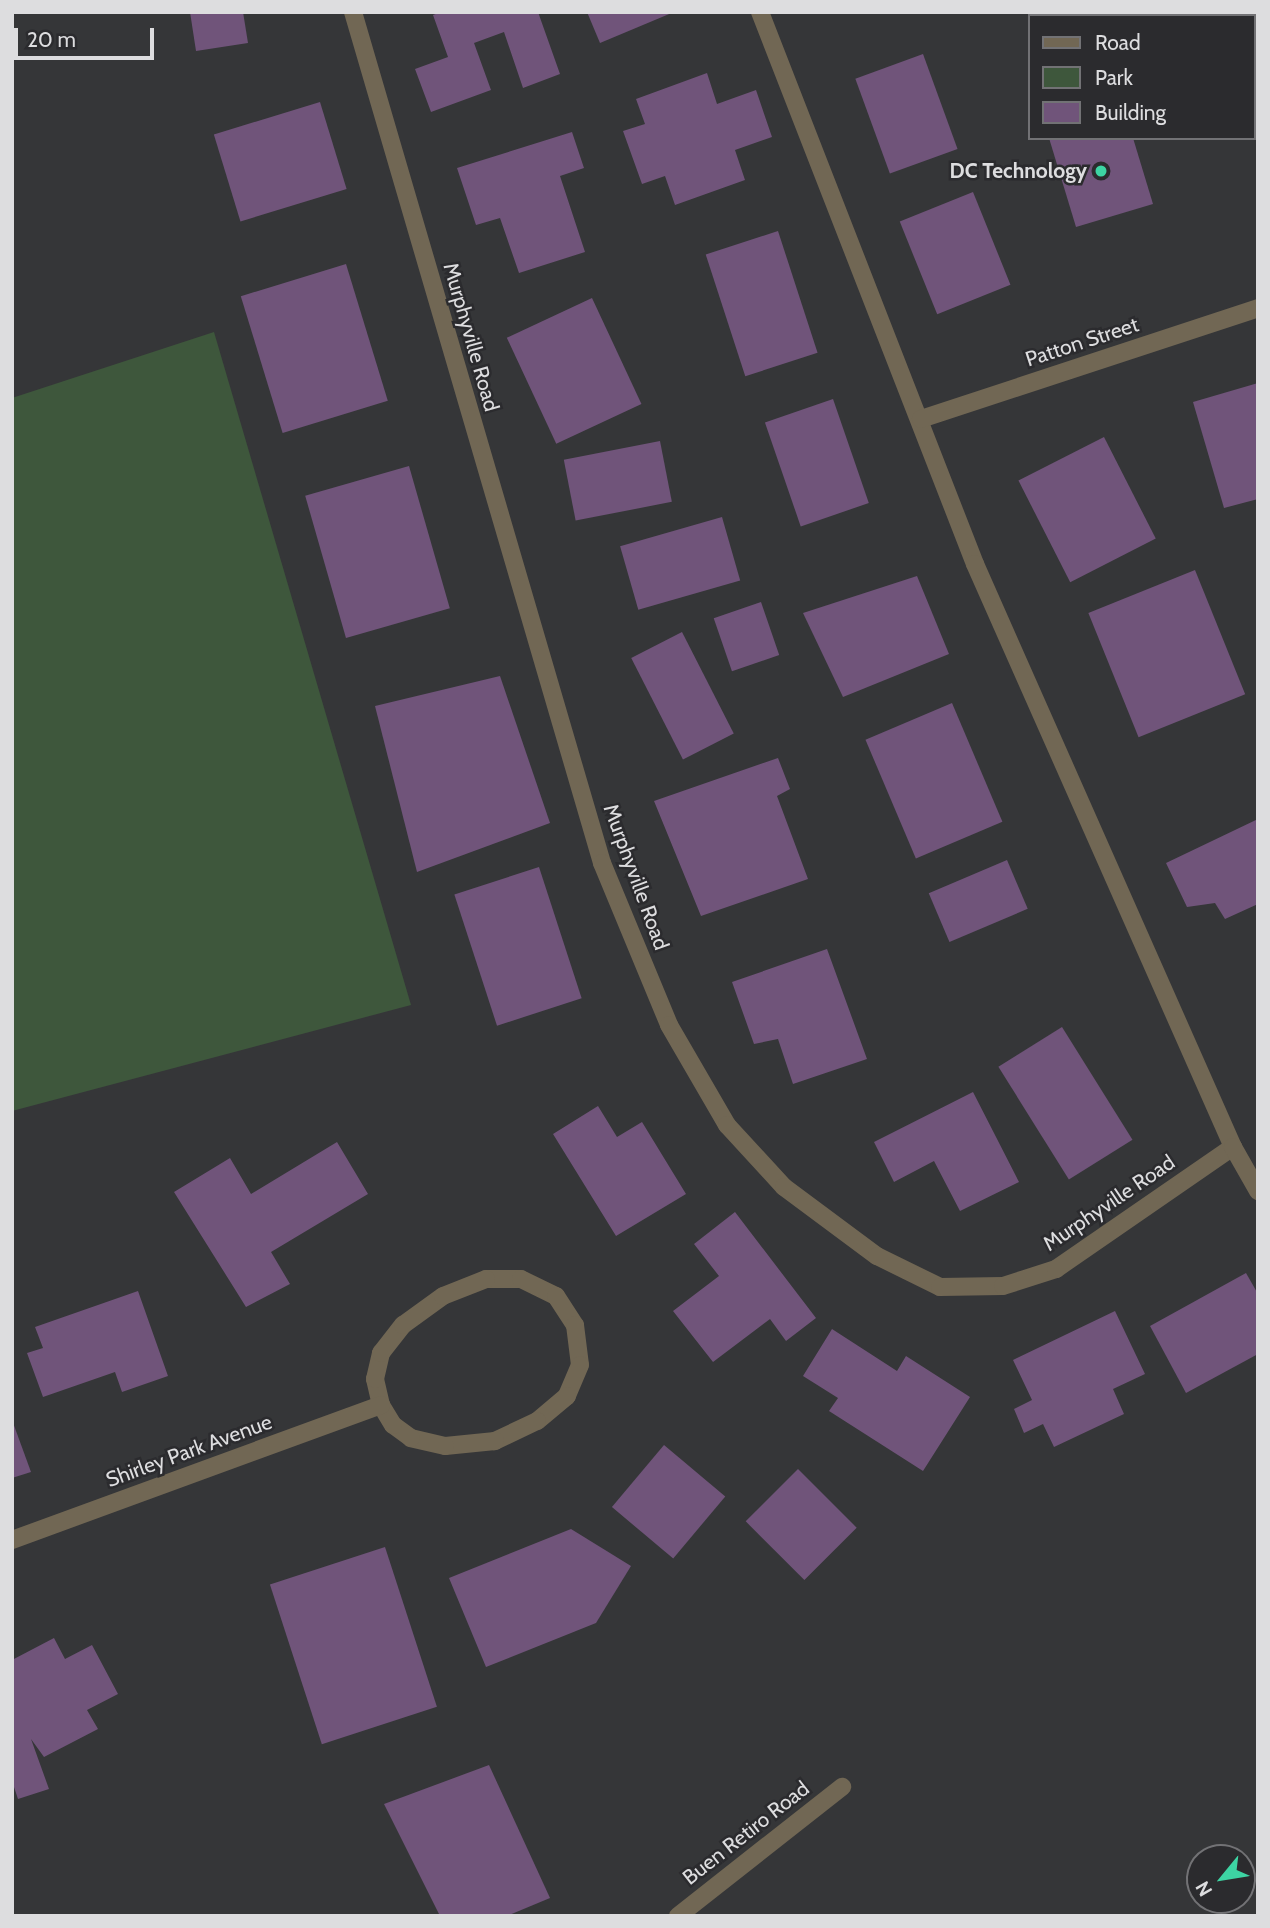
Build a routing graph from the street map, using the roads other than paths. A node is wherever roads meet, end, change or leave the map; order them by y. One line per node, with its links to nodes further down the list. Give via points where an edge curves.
1 (353, 12): 5 (street, Murphyville Road, via 602,863 669,1025 727,1125 784,1187 877,1256 940,1287 1003,1286 1056,1269)
2 (760, 12): 4 (street)
3 (1258, 308): 4 (street, Patton Street)
4 (921, 419): 5 (street, via 975,564)
5 (1233, 1147): 6 (street)
6 (1258, 1191)
7 (381, 1405): 7 (street, via 375,1379 381,1353 403,1325 443,1296 486,1279 522,1279 556,1296 575,1325 580,1364 567,1396 537,1421 495,1441 445,1446 411,1438 393,1425); 8 (street, Shirley Park Avenue)
8 (12, 1540)
9 (842, 1787): 10 (street, Buen Retiro Road)
10 (678, 1916)

